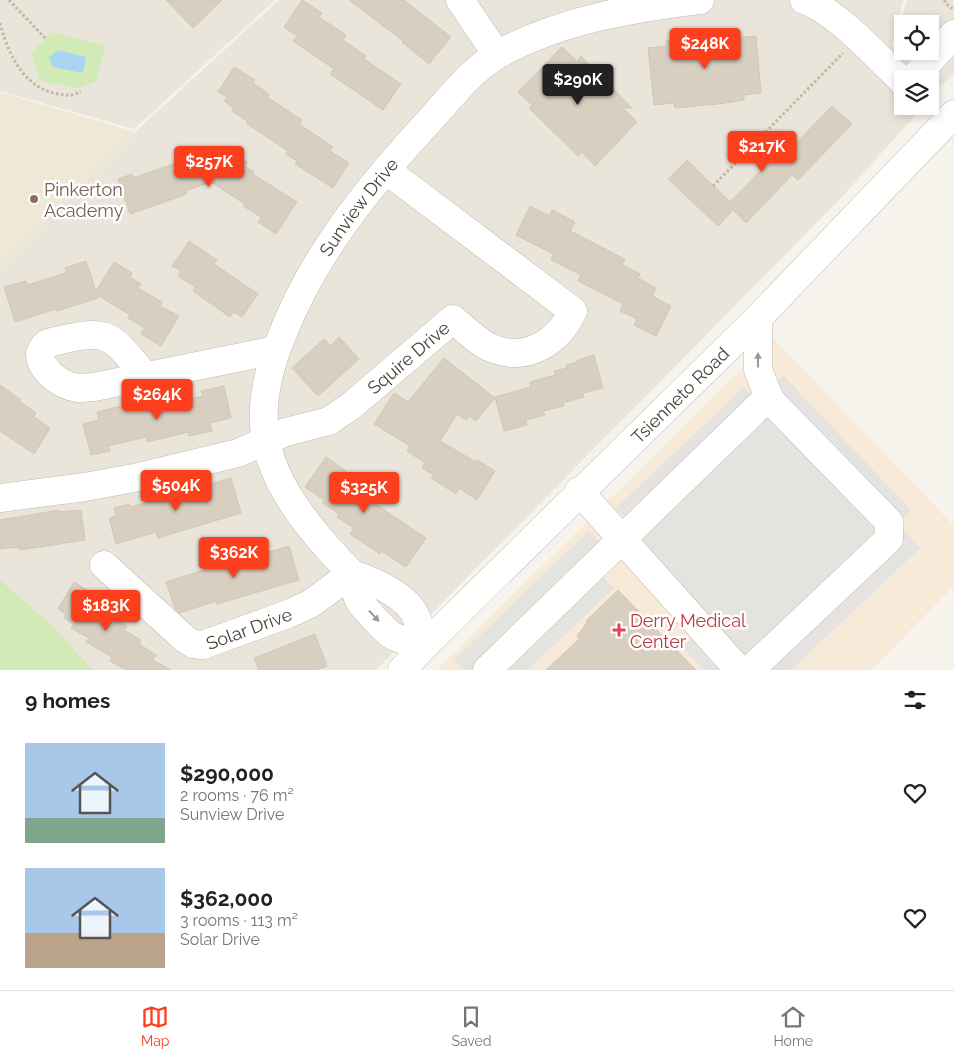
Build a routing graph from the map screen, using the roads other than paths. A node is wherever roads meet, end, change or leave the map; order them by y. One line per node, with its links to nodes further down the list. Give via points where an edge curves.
1 (460, 0): 5 (street)
2 (700, 0): 5 (street, Sunview Drive, via 630,10 585,22)
3 (804, 0): 7 (street, via 827,13 858,38)
4 (954, 34): 6 (street)
5 (497, 55): 9 (street, Sunview Drive, via 459,88)
6 (921, 70)
7 (894, 73)
8 (946, 117): 10 (street, Tsienneto Road)
9 (386, 170): 11 (street, Sunview Drive, via 323,254 289,316); 14 (street, Squire Drive, via 573,311 555,338 534,350 511,352 492,349 453,319 342,413 323,423 286,432)
10 (758, 318): 13 (street, one-way to 10, via 758,370); 15 (street, Tsienneto Road)
11 (276, 350): 12 (street); 14 (street, Sunview Drive, via 266,393 264,424)
12 (145, 376)
13 (770, 400): 17 (street, via 760,405); 24 (street, via 889,522 889,539)
14 (267, 441): 16 (street, Squire Drive, via 238,453 118,482); 19 (street, Sunview Drive, via 282,484 296,508)
15 (579, 491): 17 (street); 20 (street, Tsienneto Road)
16 (0, 498)
17 (621, 540): 22 (street); 23 (street)
18 (104, 565): 19 (street, Solar Drive, via 185,639 203,645 310,604)
19 (352, 574): 20 (street, Sunview Drive, via 397,595 413,611)
20 (425, 645): 21 (street, Tsienneto Road)
21 (402, 670)
22 (487, 670)
23 (739, 670)
24 (750, 670)

